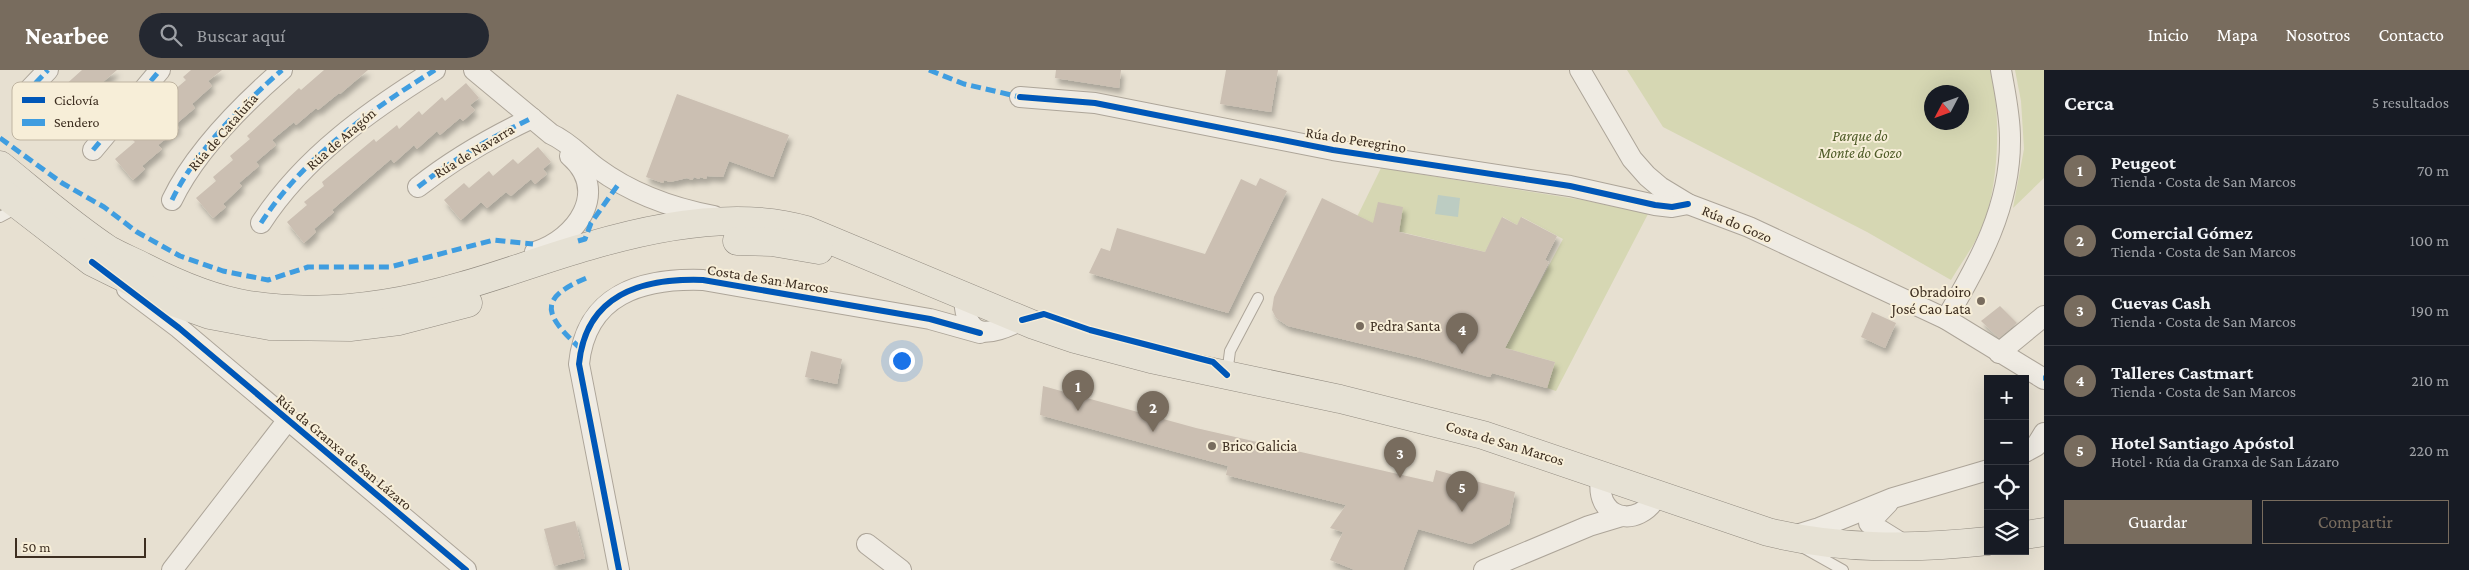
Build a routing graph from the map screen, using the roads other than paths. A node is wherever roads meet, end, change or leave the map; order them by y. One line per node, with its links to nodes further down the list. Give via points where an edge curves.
1 (48, 70): 8 (street)
2 (160, 70): 9 (street)
3 (282, 70): 17 (street, Rúa de Cataluña, via 218,134 180,183)
4 (435, 70): 21 (street, Rúa de Aragón, via 345,132 301,174)
5 (474, 70): 11 (street)
6 (1580, 70): 18 (street, Rúa do Gozo, via 1632,159 1646,176)
7 (2001, 70): 32 (street, via 2010,139 2005,194 1994,228 1971,278)
8 (36, 82)
9 (150, 82)
10 (1020, 97): 18 (street, Rúa do Peregrino, via 1095,103 1333,150 1570,186 1655,205 1672,207)
11 (532, 118): 12 (street); 16 (street, Rúa de Navarra, via 478,146)
12 (551, 134): 20 (street, via 598,168 647,196 676,207); 24 (street, via 588,179 587,202 581,218 568,234 546,249 506,261)
13 (101, 140): 14 (street)
14 (93, 150)
15 (0, 165): 22 (main road, Costa de San Marcos)
16 (418, 188)
17 (172, 200)
18 (1688, 204): 32 (street, Rúa do Gozo, via 1749,228)
19 (7, 205): 22 (main road, Costa de San Marcos)
20 (743, 222): 23 (main road, Costa de San Marcos, via 792,226); 24 (main road, Costa de San Marcos, via 678,225 633,234)
21 (261, 223)
22 (101, 256): 27 (main road, Costa de San Marcos, via 206,294); 28 (main road, Costa de San Marcos)
23 (869, 258): 26 (main road, Costa de San Marcos); 28 (main road, Costa de San Marcos, via 772,242 690,243 616,257 479,300 376,325 270,326)
24 (460, 287): 27 (main road, Costa de San Marcos, via 384,304 349,308)
25 (1258, 298): 35 (lane, via 1230,351)
26 (964, 304): 30 (street, Costa de San Marcos, via 958,316); 31 (main road, Costa de San Marcos); 33 (street, Costa de San Marcos, via 970,326)
27 (249, 305): 28 (main road, via 234,310)
28 (191, 312): 37 (street, Rúa da Granxa de San Lázaro, via 206,352)
29 (2044, 316): 34 (street)
30 (930, 319): 33 (street, Costa de San Marcos); 53 (street, Costa de San Marcos, via 703,280 673,279 637,288 604,306 589,324 581,349 580,378)
31 (1022, 320): 33 (street, Costa de San Marcos, via 1000,331); 35 (main road, Costa de San Marcos, via 1075,339)
32 (1946, 320): 34 (street, Rúa do Gozo)
33 (980, 332)
34 (2000, 353): 36 (street, Rúa do Gozo)
35 (1227, 375): 41 (main road, Costa de San Marcos, via 1442,423)
36 (2044, 379)
37 (287, 421): 51 (street, Rúa da Granxa de San Lázaro); 52 (street, Rúa da Granxa de San Lázaro)
38 (2044, 432): 39 (street, via 2036,446)
39 (2029, 450)
40 (1984, 471): 48 (street, via 1893,498)
41 (1602, 474): 42 (main road, Costa de San Marcos); 43 (street, via 1598,488)
42 (1658, 494): 44 (street, via 1646,510 1635,516); 48 (main road, Costa de San Marcos, via 1789,537)
43 (1602, 502): 44 (street, via 1609,510); 45 (street)
44 (1622, 516): 45 (street)
45 (1589, 526): 55 (street)
46 (2044, 532): 47 (main road)
47 (2029, 534)
48 (1853, 540): 49 (main road, Costa de San Marcos, via 1908,547)
49 (1984, 541)
50 (867, 544): 54 (street)
51 (172, 570)
52 (466, 570)
53 (619, 570)
54 (901, 570)
55 (1484, 570)

